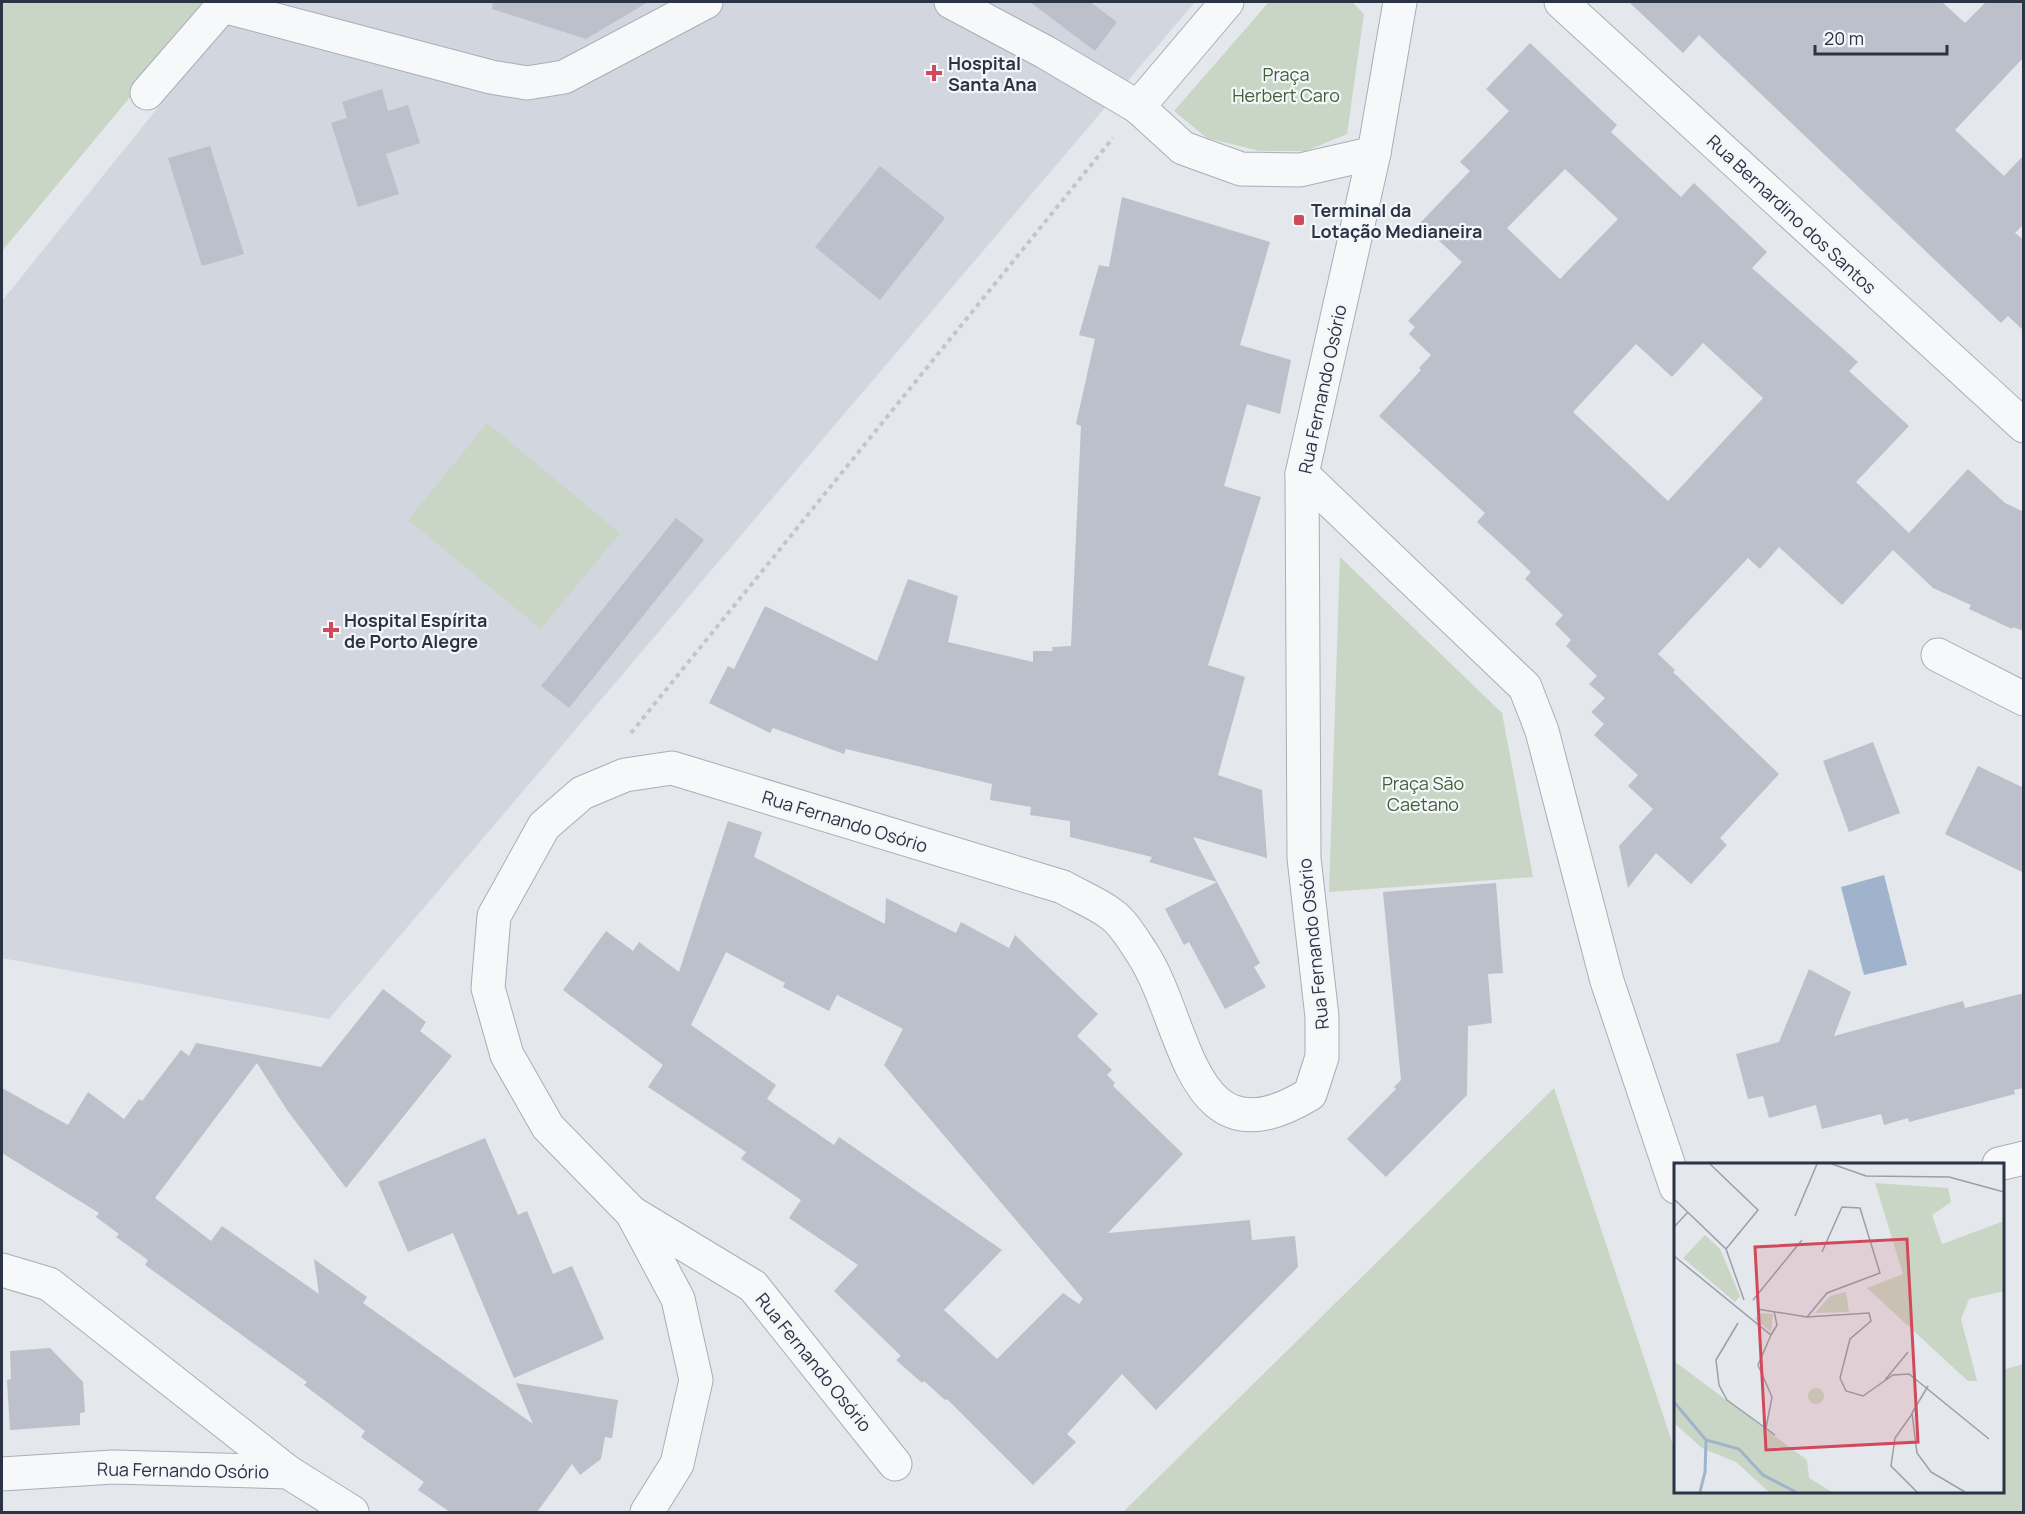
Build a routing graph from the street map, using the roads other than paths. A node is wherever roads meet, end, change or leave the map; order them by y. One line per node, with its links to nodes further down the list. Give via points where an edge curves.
1 (706, 2): 6 (street, via 564,77 527,83 491,77)
2 (951, 2): 8 (street)
3 (1227, 2): 8 (street)
4 (1400, 2): 9 (street, Rua Fernando Osório)
5 (1561, 2): 10 (street, Rua Bernardino dos Santos)
6 (224, 4): 7 (street)
7 (147, 93)
8 (1138, 107): 9 (street, via 1183,148 1241,169 1300,170)
9 (1374, 153): 11 (street, Rua Fernando Osório)
10 (2024, 426)
11 (1302, 474): 16 (street, via 1525,687 1542,731 1607,981); 17 (street, Rua Fernando Osório, via 1304,858 1322,1017 1322,1057 1310,1094 1285,1110 1254,1115 1222,1108 1203,1090 1143,955 1113,914 1063,887 672,768 625,775 582,793 544,826 494,916 488,988 507,1054 548,1127)
12 (1938, 655): 13 (street)
13 (2024, 699)
14 (2024, 1158): 15 (street)
15 (2003, 1163)
16 (1674, 1180)
17 (632, 1213): 19 (street, Rua Fernando Osório, via 753,1286); 23 (street, Rua Fernando Osório, via 678,1299 696,1380 677,1464)
18 (2, 1270): 20 (street, via 49,1284)
19 (895, 1464)
20 (288, 1472): 21 (street, Rua Fernando Osório, via 113,1467); 22 (street, Rua Fernando Osório)
21 (2, 1474)
22 (352, 1512)
23 (647, 1512)

